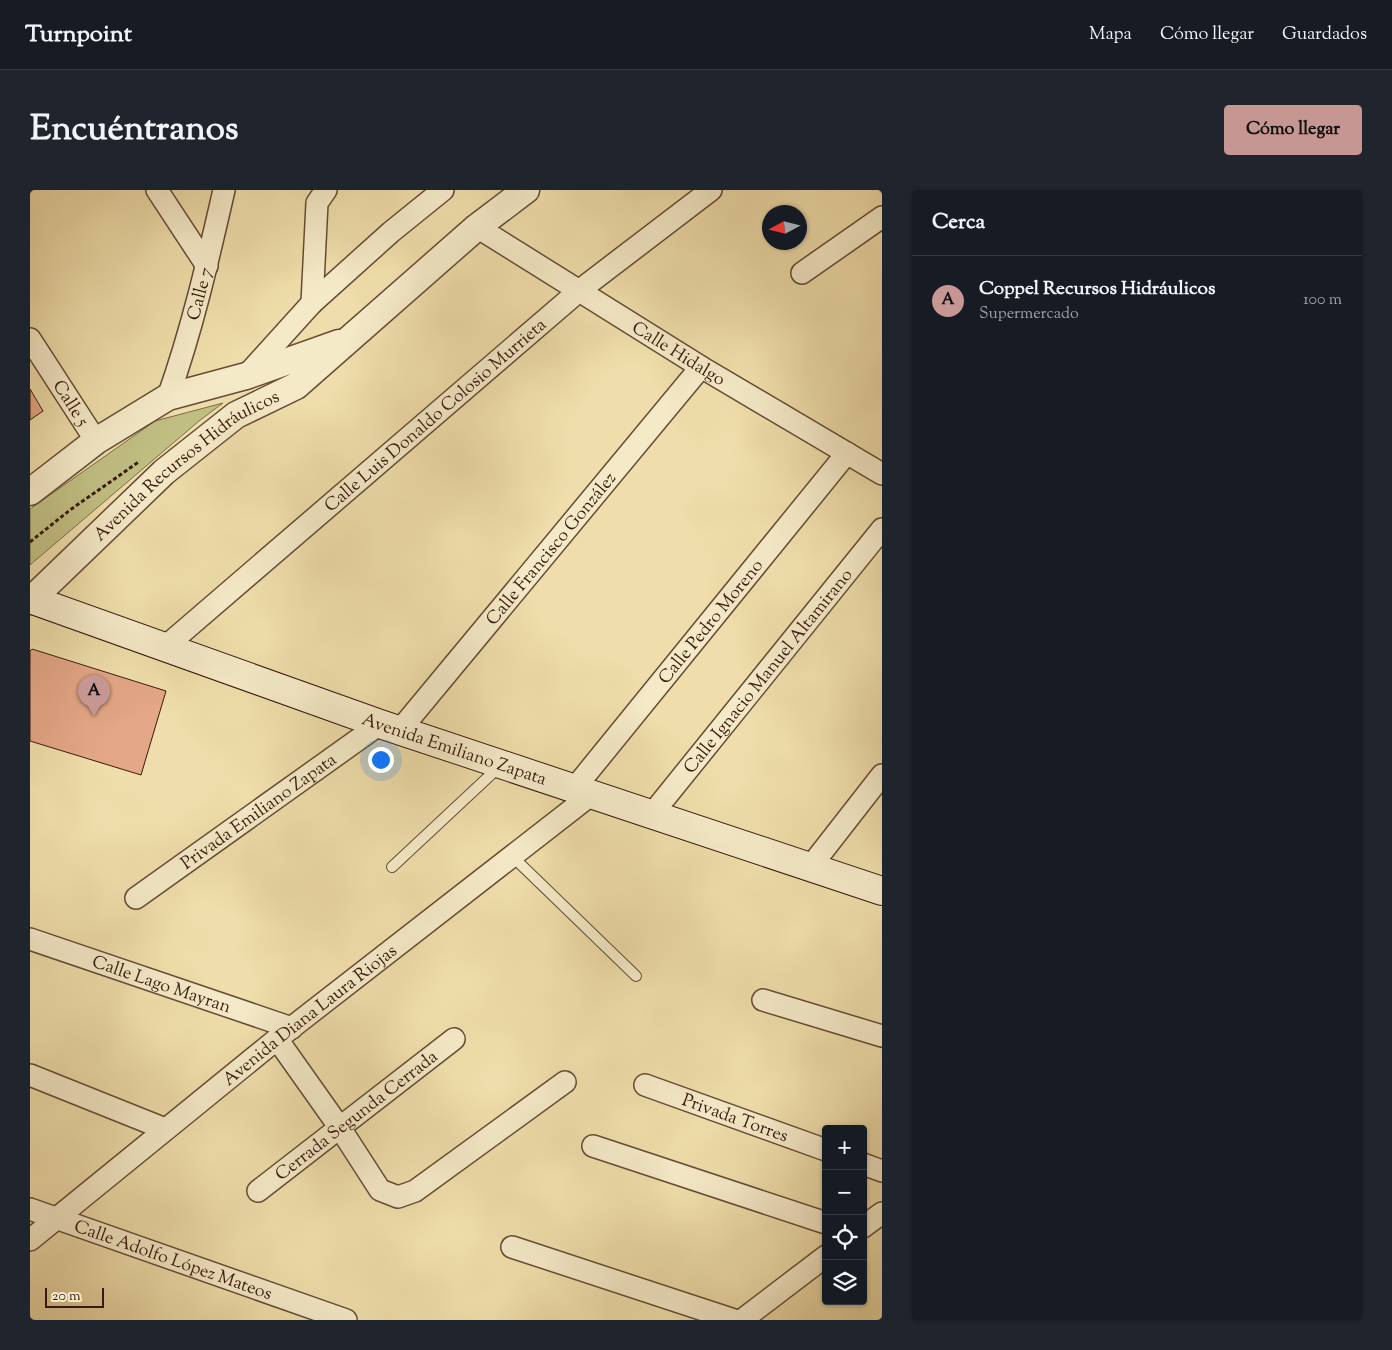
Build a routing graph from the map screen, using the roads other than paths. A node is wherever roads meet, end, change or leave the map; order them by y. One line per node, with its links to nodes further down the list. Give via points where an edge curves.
1 (157, 190): 9 (street)
2 (224, 190): 9 (street, Calle 7)
3 (326, 190): 12 (street, via 317,203)
4 (443, 190): 12 (street)
5 (526, 190): 8 (street, Avenida Recursos Hidráulicos)
6 (711, 190): 11 (street, Calle Luis Donaldo Colosio Murrieta)
7 (882, 217): 10 (street)
8 (477, 227): 11 (street, Calle Hidalgo); 14 (street, Avenida Recursos Hidráulicos)
9 (207, 266): 17 (street, Calle 7)
10 (802, 273)
11 (580, 290): 15 (street, Calle Hidalgo); 24 (street, Calle Luis Donaldo Colosio Murrieta)
12 (312, 303): 16 (street)
13 (30, 339): 18 (street, Calle 5)
14 (349, 340): 16 (street, Avenida Recursos Hidráulicos); 23 (street, Avenida Recursos Hidráulicos, via 296,386 236,415 164,472)
15 (701, 367): 19 (street, Calle Hidalgo); 25 (street, Calle Francisco González)
16 (246, 376): 17 (street, Avenida Recursos Hidráulicos)
17 (168, 397): 18 (street, Avenida Recursos Hidráulicos)
18 (96, 441): 21 (street, Avenida Recursos Hidráulicos)
19 (847, 453): 20 (street, Calle Hidalgo); 28 (street, Calle Pedro Moreno)
20 (882, 474)
21 (30, 492)
22 (882, 529): 29 (street, Calle Ignacio Manuel Altamirano)
23 (31, 600): 24 (main road, Avenida Emiliano Zapata)
24 (165, 647): 25 (main road, Avenida Emiliano Zapata)
25 (390, 727): 26 (main road, Avenida Emiliano Zapata); 34 (street, Privada Emiliano Zapata)
26 (502, 764): 28 (main road, Avenida Emiliano Zapata); 32 (lane)
27 (882, 774): 31 (street)
28 (583, 791): 29 (main road, Avenida Emiliano Zapata); 30 (street, Avenida Diana Laura Riojas)
29 (652, 814): 31 (main road, Avenida Emiliano Zapata)
30 (512, 856): 36 (lane); 38 (street, Avenida Diana Laura Riojas)
31 (811, 866): 33 (main road, Avenida Emiliano Zapata)
32 (392, 867)
33 (882, 891)
34 (136, 898)
35 (30, 939): 38 (street, Calle Lago Mayran)
36 (636, 976)
37 (763, 1000): 39 (street)
38 (284, 1034): 44 (street); 45 (street, Avenida Diana Laura Riojas)
39 (882, 1036)
40 (454, 1039): 44 (street, Cerrada Segunda Cerrada)
41 (30, 1075): 45 (street)
42 (565, 1082): 44 (street, via 415,1190 398,1197 380,1190)
43 (645, 1085): 47 (street, Privada Torres)
44 (340, 1128): 50 (street, Cerrada Segunda Cerrada)
45 (165, 1130): 53 (street, Avenida Diana Laura Riojas)
46 (593, 1146): 54 (street)
47 (822, 1149)
48 (867, 1165): 49 (street)
49 (882, 1171)
50 (258, 1192)
51 (30, 1209): 53 (street, Calle Adolfo López Mateos)
52 (882, 1213): 55 (street)
53 (57, 1219): 56 (street, Avenida Diana Laura Riojas); 59 (street, Calle Adolfo López Mateos)
54 (822, 1222)
55 (867, 1225)
56 (30, 1240)
57 (512, 1247): 60 (street)
58 (822, 1259): 61 (street)
59 (346, 1320)
60 (734, 1320)
61 (742, 1320)

